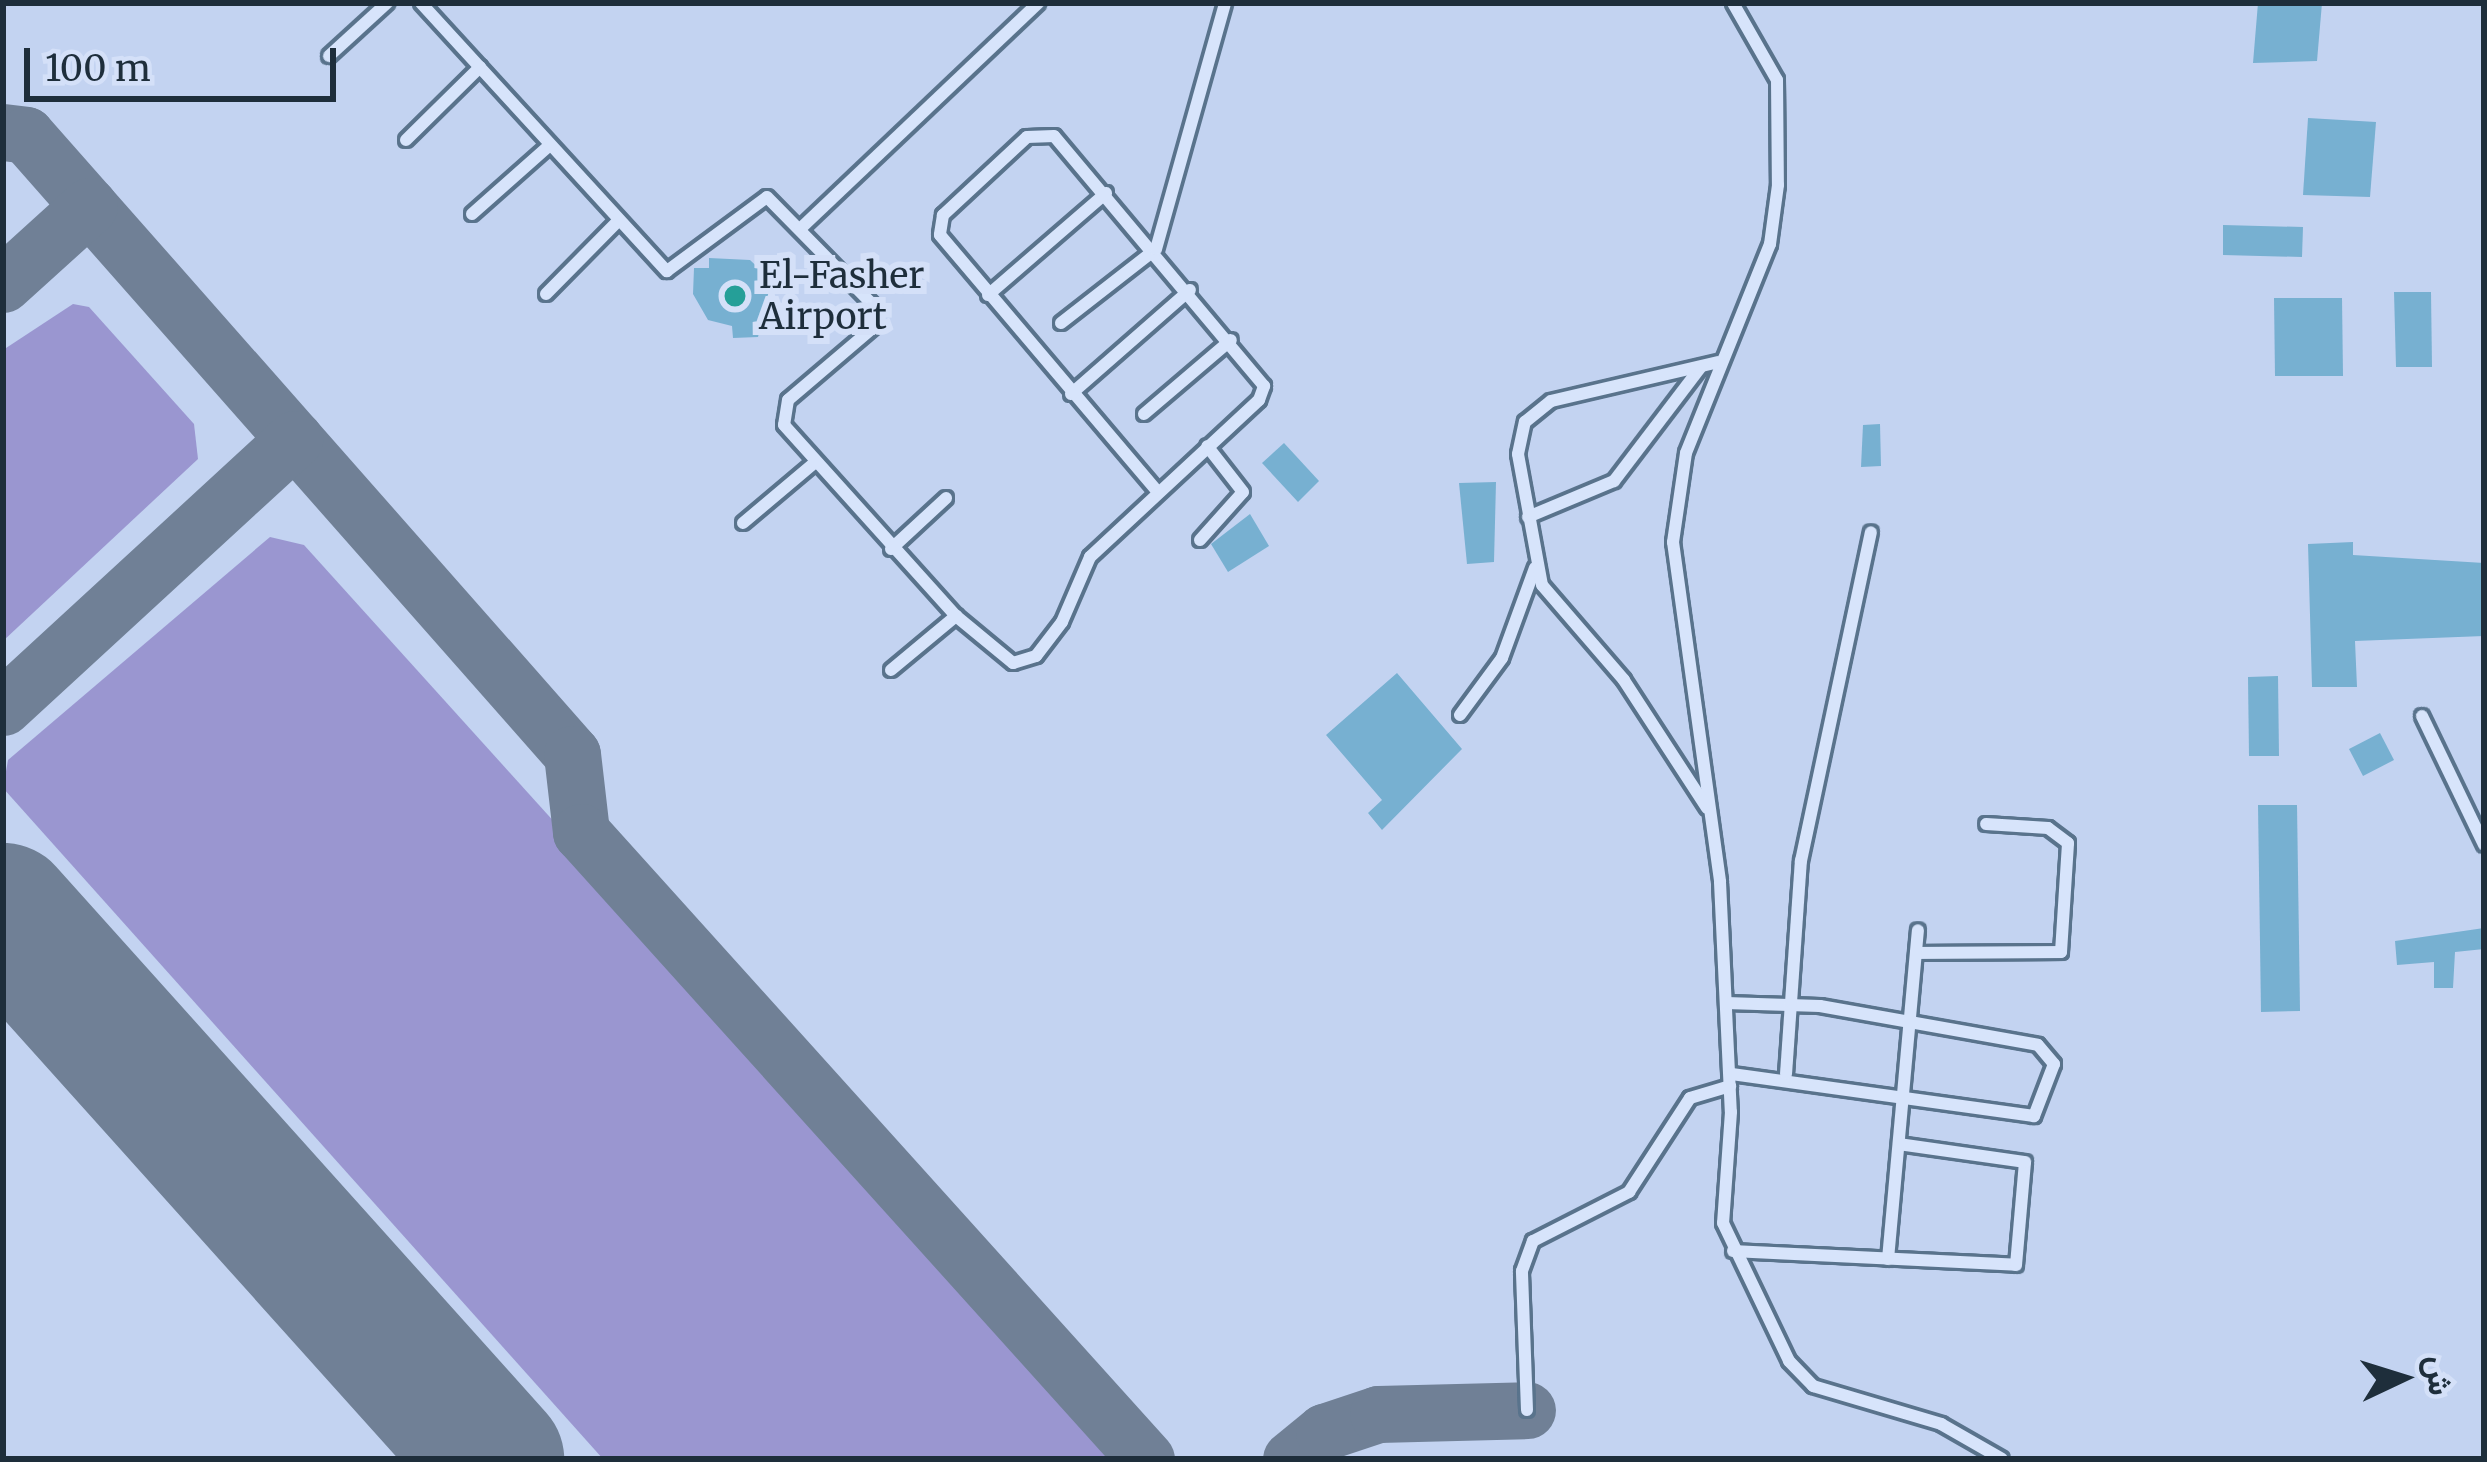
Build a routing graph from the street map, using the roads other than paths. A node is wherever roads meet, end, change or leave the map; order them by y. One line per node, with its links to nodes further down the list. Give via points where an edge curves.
1 (387, 3): 6 (lane)
2 (421, 3): 7 (lane)
3 (1038, 3): 13 (lane)
4 (1225, 3): 14 (lane)
5 (1733, 3): 20 (lane, via 1777,80 1782,132 1770,244)
6 (328, 56)
7 (480, 67): 8 (lane); 9 (lane)
8 (406, 140)
9 (550, 145): 11 (lane); 12 (lane)
10 (1106, 193): 14 (lane); 17 (lane); 17 (lane, via 1061,141 1027,136 940,221)
11 (472, 214)
12 (619, 220): 13 (lane, via 675,273 760,198); 16 (lane)
13 (801, 228): 25 (lane, via 878,316 784,408)
14 (1156, 249): 15 (lane); 18 (lane)
15 (1190, 290): 19 (lane); 22 (lane)
16 (545, 294)
17 (988, 295): 22 (lane)
18 (1061, 323)
19 (1231, 340): 23 (lane); 24 (lane, via 1263,394)
20 (1719, 362): 21 (lane); 38 (lane, via 1686,453 1673,542)
21 (1702, 366): 28 (lane, via 1614,481); 28 (lane, via 1536,409 1519,437)
22 (1071, 394): 26 (lane)
23 (1144, 414)
24 (1207, 446): 26 (lane); 31 (lane, via 1243,492)
25 (813, 464): 29 (lane); 32 (lane)
26 (1159, 492): 34 (lane, via 1090,557 1029,661 1005,661)
27 (946, 498): 32 (lane)
28 (1528, 518): 33 (lane)
29 (743, 523)
30 (1871, 532): 44 (lane, via 1801,861)
31 (1200, 540)
32 (891, 549): 34 (lane)
33 (1535, 567): 36 (lane, via 1502,658); 38 (lane)
34 (956, 616): 35 (lane)
35 (891, 670)
36 (1460, 715)
37 (2422, 716): 40 (lane)
38 (1711, 814): 43 (lane)
39 (1986, 824): 42 (lane, via 2048,828 2068,843 2061,952 2042,960)
40 (2484, 845)
41 (1918, 930): 42 (lane)
42 (1916, 953): 45 (lane)
43 (1726, 1003): 44 (lane); 47 (lane)
44 (1787, 1005): 45 (lane); 46 (lane)
45 (1910, 1026): 48 (lane); 48 (lane, via 2038,1045 2054,1064 2048,1103 2034,1116)
46 (1786, 1074): 47 (lane); 48 (lane)
47 (1730, 1080): 50 (lane, via 1720,1193); 52 (lane, via 1690,1098 1629,1192 1533,1241 1522,1271)
48 (1902, 1102): 49 (lane)
49 (1899, 1144): 51 (lane); 51 (lane, via 2026,1162 2021,1256 2011,1268)
50 (1733, 1251): 51 (lane); 53 (lane, via 1813,1386 1941,1424)
51 (1888, 1259)
52 (1527, 1410)
53 (2002, 1459)

